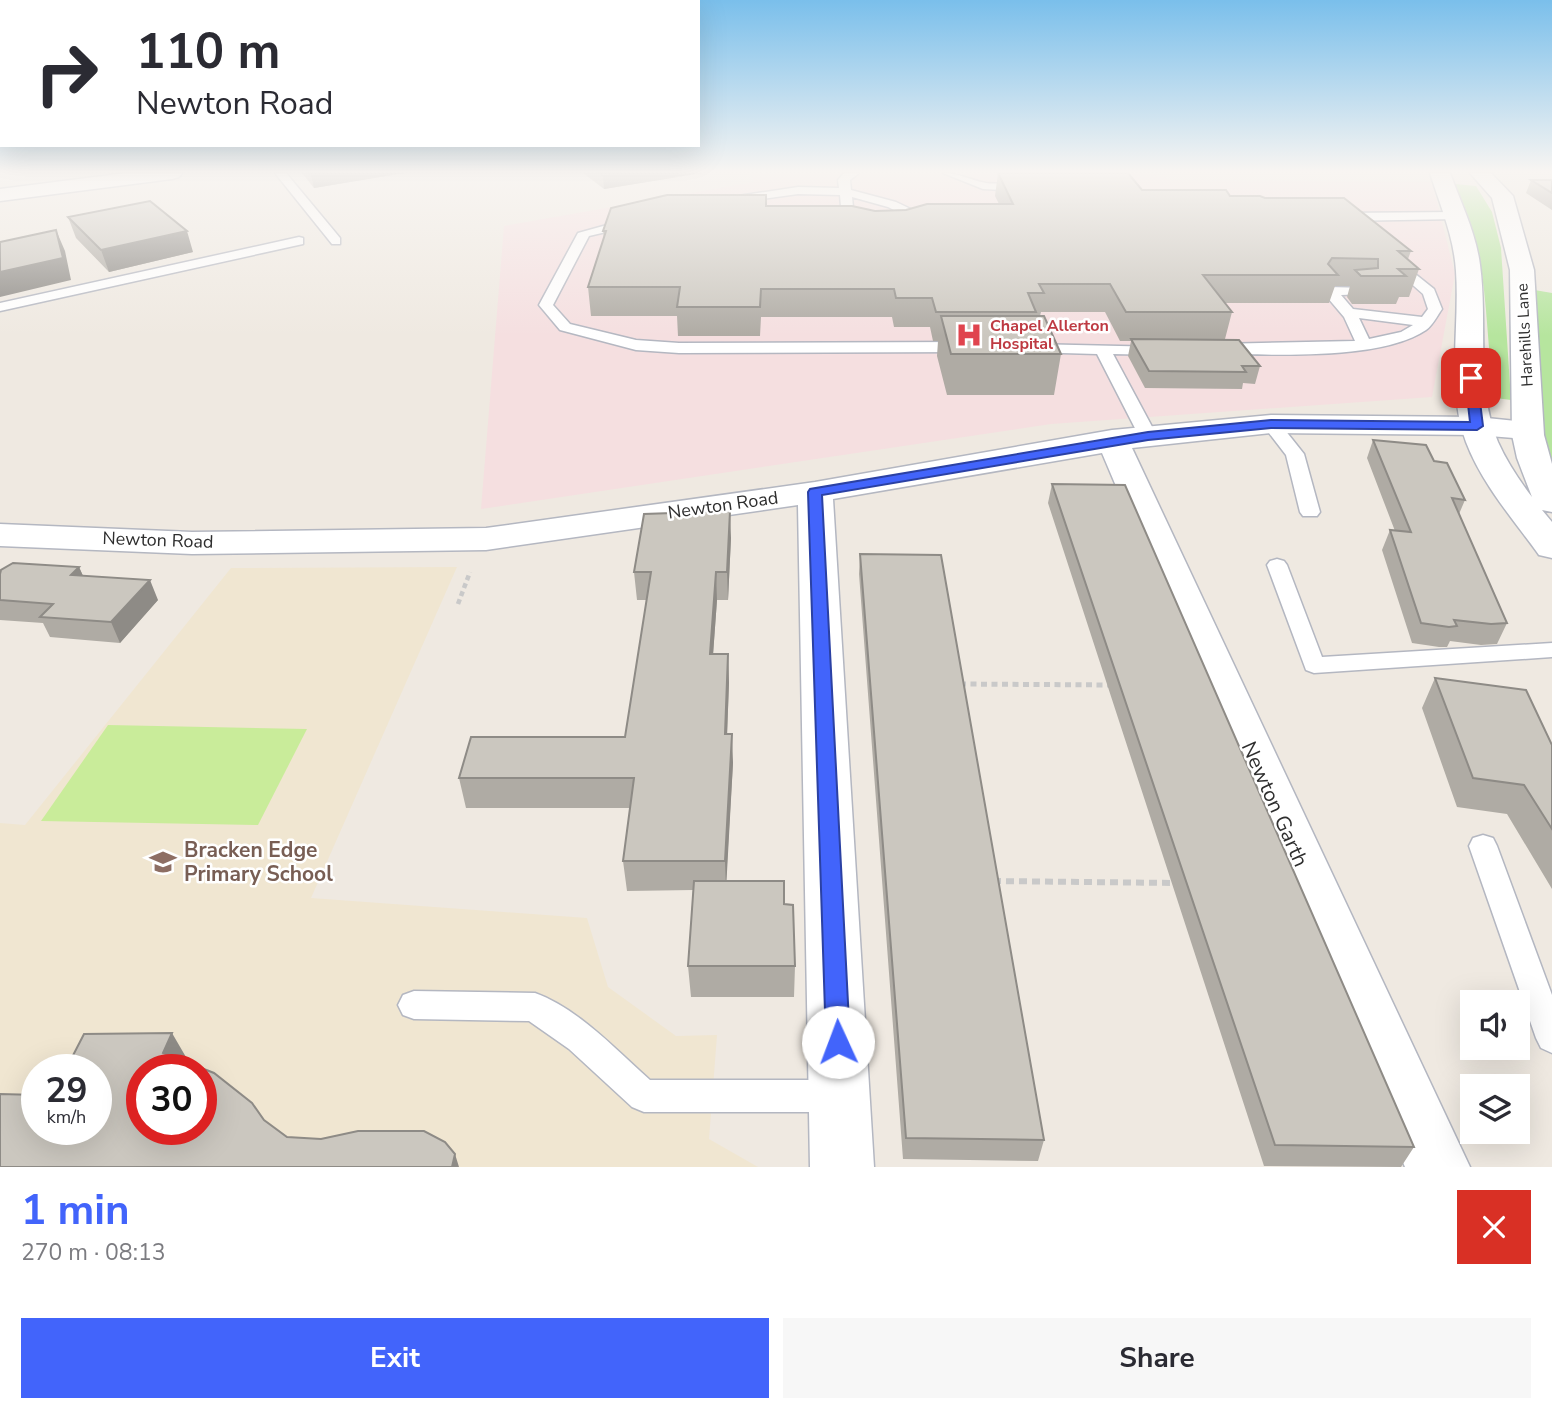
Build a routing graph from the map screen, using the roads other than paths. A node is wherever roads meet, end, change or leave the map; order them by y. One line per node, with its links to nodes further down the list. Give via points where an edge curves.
1 (325, 227): 11 (lane)
2 (608, 227): 19 (lane, via 584,233 546,305 565,327 636,345 679,348)
3 (861, 227): 8 (lane)
4 (910, 227): 9 (lane)
5 (1354, 227): 10 (lane)
6 (1459, 227): 25 (street, via 1469,275 1469,354)
7 (1511, 227): 26 (street, Harehills Lane, via 1522,270)
8 (875, 230)
9 (895, 230)
10 (1364, 234)
11 (336, 241)
12 (299, 242): 15 (lane)
13 (1383, 250): 17 (lane, via 1429,292 1435,309)
14 (1362, 291): 16 (lane, via 1329,291)
15 (0, 307)
16 (1350, 313): 17 (lane); 18 (lane)
17 (1424, 322): 18 (lane, via 1404,336)
18 (1363, 344): 22 (lane, via 1326,349)
19 (983, 348)
20 (1023, 348): 23 (lane)
21 (1172, 349): 23 (lane)
22 (1200, 349)
23 (1103, 350): 27 (lane)
24 (1271, 424): 25 (street, Newton Road); 27 (street, Newton Road); 30 (lane, via 1295,454)
25 (1477, 426): 26 (street, Newton Road); 32 (street, via 1491,461)
26 (1526, 430): 29 (street, Harehills Lane, via 1532,458)
27 (1130, 438): 28 (street, Newton Road); 40 (street, Newton Garth)
28 (815, 492): 31 (street, Newton Road, via 486,538 192,543); 38 (street)
29 (1552, 502)
30 (1310, 512)
31 (0, 535)
32 (1552, 547)
33 (1277, 565): 34 (lane, via 1314,665)
34 (1552, 650)
35 (1483, 846): 37 (lane)
36 (414, 1005): 38 (lane, via 535,1007 645,1096)
37 (1552, 1038)
38 (840, 1096): 39 (street)
39 (842, 1167)
40 (1438, 1167)

